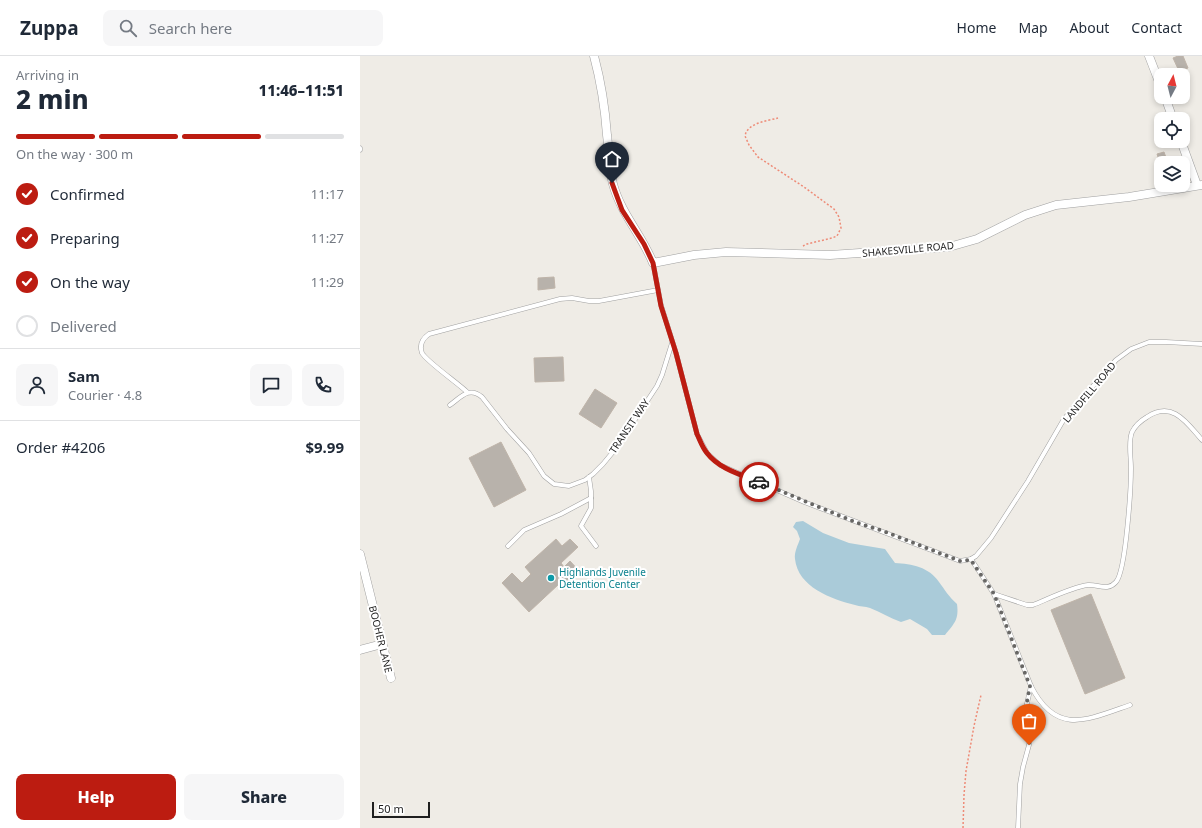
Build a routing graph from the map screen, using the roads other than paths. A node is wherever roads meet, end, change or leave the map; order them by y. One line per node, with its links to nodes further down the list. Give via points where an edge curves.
1 (594, 56): 6 (street, via 603,100 612,183 622,210)
2 (1149, 56): 3 (street)
3 (1154, 69)
4 (1184, 148): 5 (street)
5 (1200, 185): 6 (street, SHAKESVILLE ROAD, via 1129,197 1056,205 1025,215 976,239 949,247 830,255 726,252)
6 (653, 263): 7 (lane)
7 (658, 290): 8 (lane); 10 (lane, via 594,301 560,299 429,334 422,341 424,356)
8 (672, 342): 13 (lane, TRANSIT WAY, via 657,386 617,447); 18 (lane, via 697,434 713,460 783,493 855,522 960,561)
9 (1202, 344): 18 (lane, LANDFILL ROAD, via 1150,342 1131,349 1116,360 1064,419 1007,515)
10 (467, 392): 11 (lane); 13 (lane, TRANSIT WAY, via 477,393 482,397 529,453 544,476 554,484 576,484)
11 (450, 405)
12 (1202, 440): 19 (lane, via 1181,417 1170,412 1162,411 1150,415 1132,431 1125,546 1119,577 1112,586 1087,586 1033,605)
13 (589, 477): 14 (lane)
14 (591, 498): 15 (lane, via 524,530); 16 (lane, via 591,508 581,526)
15 (508, 546)
16 (596, 546)
17 (360, 554): 20 (street, BOOHER LANE)
18 (971, 560): 19 (lane)
19 (994, 594): 23 (lane)
20 (382, 644): 21 (street); 22 (street, BOOHER LANE)
21 (360, 650)
22 (391, 678)
23 (1030, 686): 24 (lane, via 1043,706 1056,717 1064,719 1087,719); 25 (lane, via 1025,712 1030,736 1020,784)
24 (1130, 705)
25 (1018, 828)

